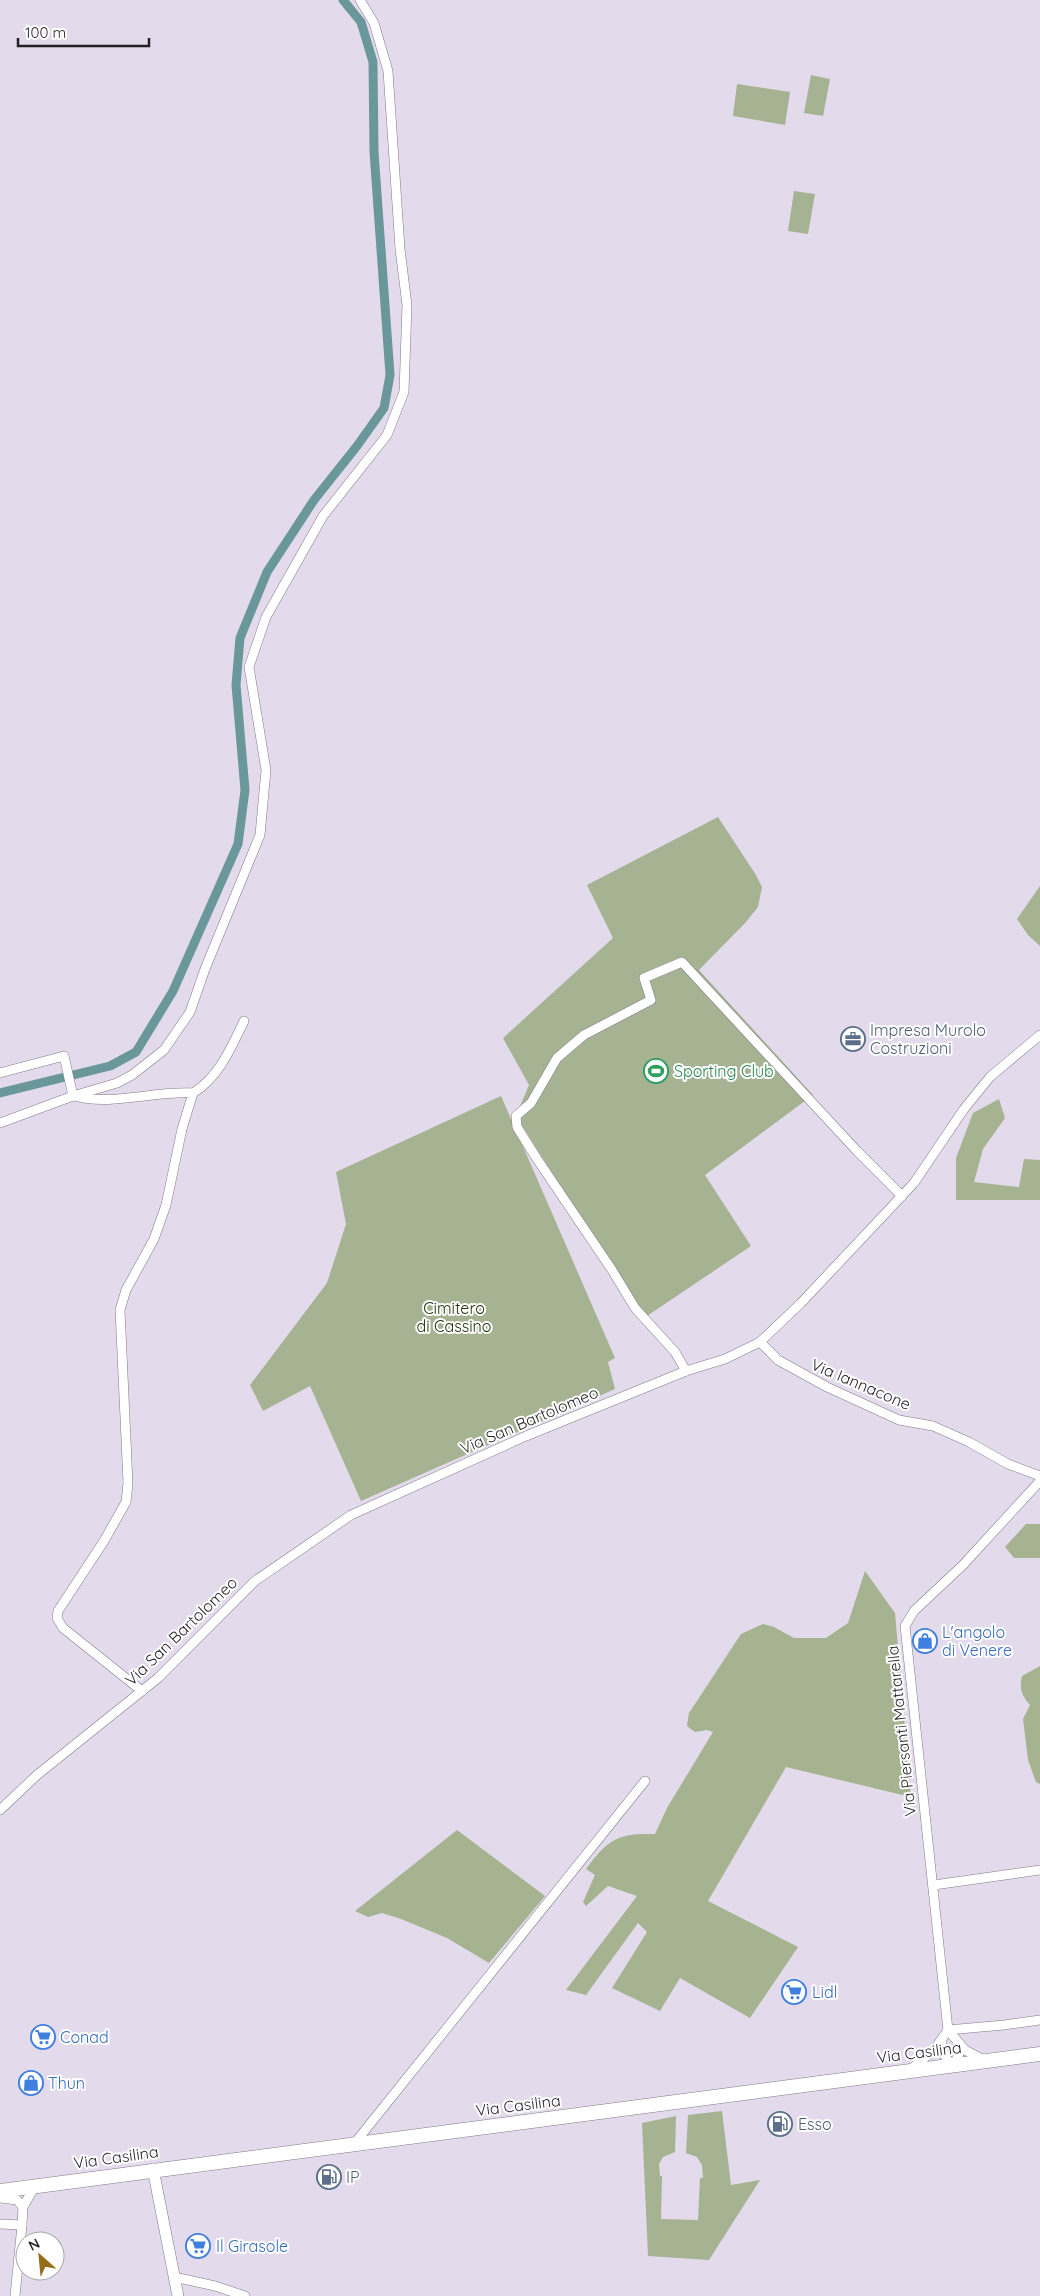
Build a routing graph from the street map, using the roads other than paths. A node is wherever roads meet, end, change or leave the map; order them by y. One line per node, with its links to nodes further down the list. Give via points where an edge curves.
1 (360, 0): 6 (street, via 374,22 388,71 407,305 404,392 387,435 323,516 266,617 249,667 266,770 260,836 190,1012 164,1050 146,1066 117,1083)
2 (244, 1022): 5 (street, via 224,1061)
3 (1040, 1036): 8 (street, Via San Bartolomeo, via 990,1077)
4 (0, 1073): 6 (street, via 64,1056)
5 (193, 1093): 6 (street, via 90,1100); 13 (street, via 166,1206 154,1239 126,1290 120,1310 128,1473 126,1502 104,1542 58,1610 57,1618 63,1628)
6 (73, 1096): 7 (street)
7 (0, 1123)
8 (902, 1196): 9 (street, Via San Bartolomeo); 10 (street, via 682,962 644,978 651,1000 584,1035 557,1058 531,1102 516,1116 518,1127 537,1159 635,1308 675,1352)
9 (760, 1342): 10 (street, Via San Bartolomeo, via 725,1359); 11 (street, Via Iannacone, via 778,1360 802,1375 900,1420 933,1426 1008,1464)
10 (686, 1371): 13 (street, Via San Bartolomeo, via 526,1436 351,1515 255,1581)
11 (1040, 1476)
12 (1040, 1481): 17 (street, Via Piersanti Mattarella, via 906,1623 911,1694)
13 (142, 1691): 15 (street, Via San Bartolomeo, via 37,1775)
14 (645, 1781): 26 (street)
15 (0, 1810)
16 (1040, 1870): 17 (street)
17 (934, 1885): 19 (street, Via Piersanti Mattarella)
18 (1040, 2020): 19 (street)
19 (948, 2030): 20 (street); 21 (street)
20 (941, 2041): 24 (street, via 944,2055); 25 (street, via 926,2059)
21 (958, 2043): 23 (street); 24 (street, via 960,2054)
22 (1040, 2054): 23 (main road, Via Casilina)
23 (986, 2061): 24 (main road, Via Casilina)
24 (953, 2066): 25 (main road, Via Casilina)
25 (908, 2072): 26 (main road, Via Casilina)
26 (354, 2144): 27 (main road, Via Casilina)
27 (153, 2170): 28 (main road, Via Casilina); 34 (street)
28 (34, 2186): 29 (main road, Via Casilina); 31 (street)
29 (0, 2191)
30 (0, 2198): 31 (street, via 18,2200)
31 (23, 2207): 32 (street)
32 (22, 2225): 33 (street); 35 (street)
33 (2, 2226)
34 (174, 2278): 36 (street); 37 (street)
35 (15, 2296)
36 (178, 2296)
37 (244, 2296)

